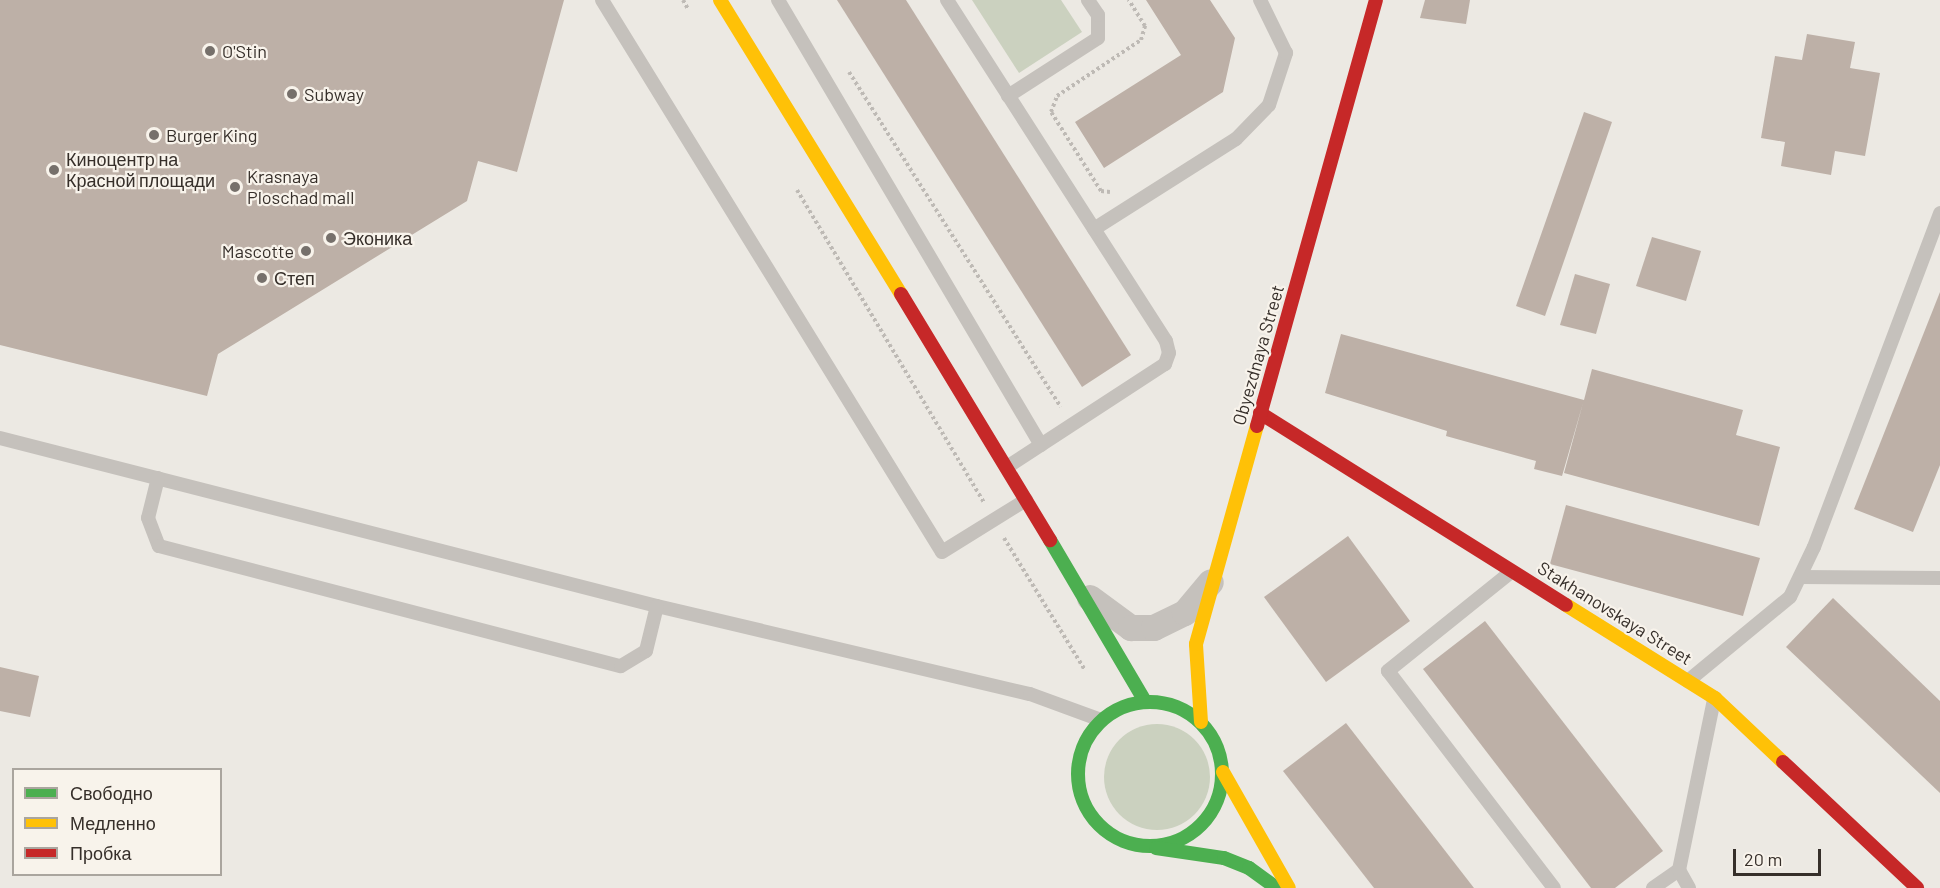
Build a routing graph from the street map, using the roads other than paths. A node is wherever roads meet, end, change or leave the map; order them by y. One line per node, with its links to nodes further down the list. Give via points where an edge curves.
1 (602, 0): 16 (lane, via 942,552)
2 (720, 0): 14 (main road)
3 (778, 0): 13 (lane)
4 (946, 0): 8 (lane)
5 (1089, 0): 8 (lane, via 1098,15 1098,38)
6 (1260, 0): 10 (lane, via 1286,53 1269,105 1236,139)
7 (1376, 0): 11 (main road, Obyezdnaya Street)
8 (1008, 96): 10 (lane)
9 (1940, 213): 18 (lane)
10 (1094, 229): 13 (lane, via 1166,341 1169,353 1165,364)
11 (1260, 413): 17 (main road, Stakhanovskaya Street); 20 (main road, Obyezdnaya Street)
12 (0, 438): 15 (lane)
13 (1041, 445): 14 (lane)
14 (1007, 467): 16 (main road)
15 (158, 478): 22 (lane); 22 (lane, via 148,518 159,546 621,666 646,651)
16 (1026, 500): 21 (main road)
17 (1513, 570): 23 (main road, Stakhanovskaya Street); 33 (lane, via 1388,671)
18 (1800, 577): 19 (lane); 23 (lane, via 1790,597)
19 (1940, 578)
20 (1211, 582): 21 (street, via 1185,613 1154,628 1131,628 1107,614); 27 (main road, Obyezdnaya Street, via 1194,664)
21 (1074, 584): 25 (main road)
22 (657, 606): 26 (lane, via 1030,694)
23 (1688, 681): 24 (main road, Stakhanovskaya Street)
24 (1715, 698): 30 (lane); 36 (main road, Stakhanovskaya Street)
25 (1145, 701): 26 (main road, via 1122,707); 27 (main road, via 1166,703)
26 (1101, 720): 29 (main road, via 1079,759 1083,801 1109,833)
27 (1201, 722): 28 (main road, via 1220,753)
28 (1223, 772): 29 (main road, via 1220,795 1193,833 1172,843); 32 (main road)
29 (1148, 846): 31 (main road, via 1224,858)
30 (1679, 870): 34 (lane); 35 (lane)
31 (1277, 888)
32 (1289, 888)
33 (1554, 888)
34 (1653, 888)
35 (1689, 888)
36 (1917, 888)

